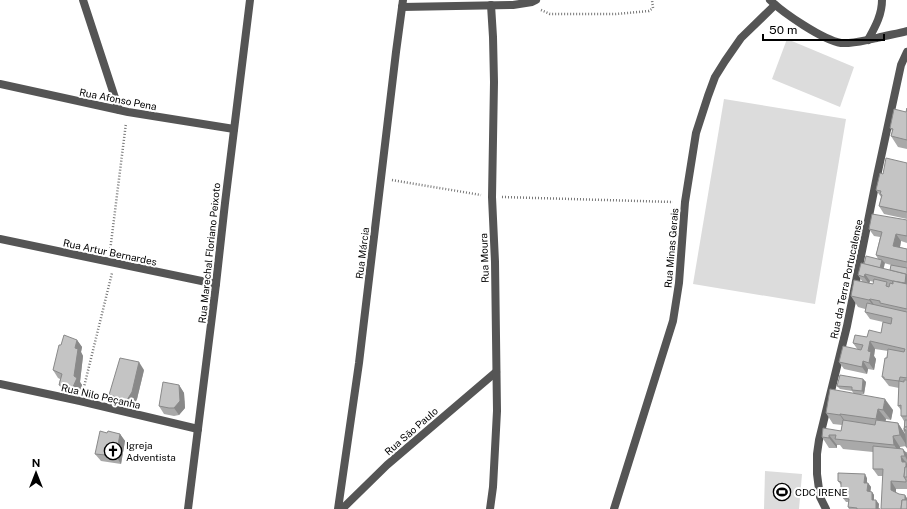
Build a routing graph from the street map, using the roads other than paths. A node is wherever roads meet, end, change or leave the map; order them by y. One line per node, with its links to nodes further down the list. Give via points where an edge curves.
1 (83, 0): 14 (street)
2 (244, 0): 9 (street)
3 (250, 0): 9 (street, Rua Marechal Floriano Peixoto)
4 (536, 0): 8 (street, via 512,5)
5 (882, 0): 11 (street, via 880,17)
6 (772, 2): 11 (street, via 824,38 840,42); 25 (street, Rua Minas Gerais, via 741,38 715,77 696,133 685,202 679,283 673,321)
7 (402, 4): 8 (street); 22 (street, Rua Márcia, via 359,363)
8 (491, 5): 18 (street, Rua Moura)
9 (248, 13): 15 (street, Rua Marechal Floriano Peixoto)
10 (907, 30): 11 (street)
11 (868, 40)
12 (907, 52): 26 (street, Rua da Terra Portucalense, via 901,65 847,326 818,447 817,474 820,497)
13 (0, 84): 14 (street, Rua Afonso Pena)
14 (119, 110): 15 (street, Rua Afonso Pena)
15 (234, 129): 17 (street, Rua Marechal Floriano Peixoto)
16 (0, 239): 17 (street, Rua Artur Bernardes)
17 (216, 284): 20 (street, Rua Marechal Floriano Peixoto)
18 (496, 372): 23 (street, Rua São Paulo, via 386,465); 24 (street, Rua Moura, via 497,411)
19 (0, 384): 20 (street, Rua Nilo Peçanha)
20 (198, 429): 21 (street, Rua Marechal Floriano Peixoto)
21 (188, 509)
22 (338, 509)
23 (342, 509)
24 (490, 509)
25 (614, 509)
26 (826, 509)

